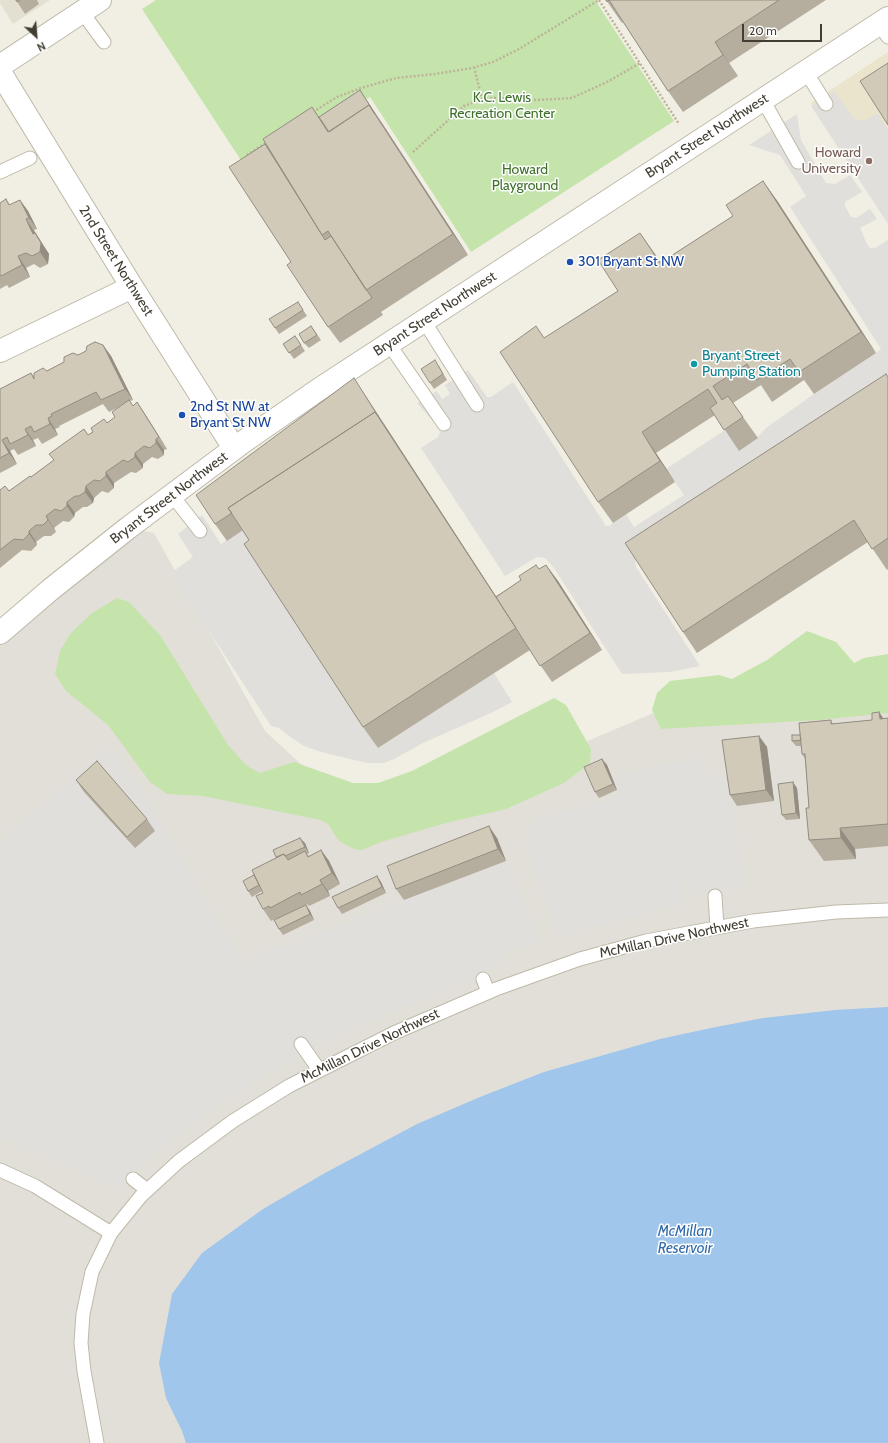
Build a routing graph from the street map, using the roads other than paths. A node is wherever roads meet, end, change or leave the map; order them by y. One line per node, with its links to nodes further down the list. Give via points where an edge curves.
1 (100, 0): 2 (street)
2 (82, 12): 4 (lane); 5 (street)
3 (885, 27): 7 (street, Bryant Street Northwest)
4 (104, 42)
5 (0, 66)
6 (0, 72): 13 (street, 2nd Street Northwest)
7 (806, 72): 8 (street, Bryant Street Northwest); 9 (lane)
8 (763, 100): 11 (lane); 14 (street, Bryant Street Northwest)
9 (826, 104)
10 (30, 158): 12 (lane)
11 (798, 162)
12 (0, 172)
13 (132, 287): 16 (street); 19 (street, 2nd Street Northwest)
14 (424, 321): 15 (street, Bryant Street Northwest); 17 (lane)
15 (389, 344): 18 (lane); 19 (street, Bryant Street Northwest)
16 (0, 351)
17 (477, 405)
18 (444, 424)
19 (234, 448): 20 (street, Bryant Street Northwest)
20 (172, 495): 21 (lane); 22 (street, Bryant Street Northwest, via 88,559)
21 (200, 531)
22 (0, 633)
23 (715, 896): 25 (lane)
24 (888, 910): 25 (lane, McMillan Drive Northwest, via 790,916)
25 (717, 927): 27 (lane, McMillan Drive Northwest, via 610,950)
26 (483, 979): 27 (lane)
27 (488, 992): 29 (lane, McMillan Drive Northwest, via 414,1023)
28 (301, 1044): 29 (lane)
29 (319, 1070): 32 (lane, McMillan Drive Northwest, via 227,1125 179,1161)
30 (0, 1170): 33 (lane, via 35,1186)
31 (134, 1179): 32 (lane)
32 (147, 1190): 33 (lane, McMillan Drive Northwest)
33 (111, 1233): 34 (lane, McMillan Drive Northwest, via 92,1272 81,1328 84,1371)
34 (97, 1443)

